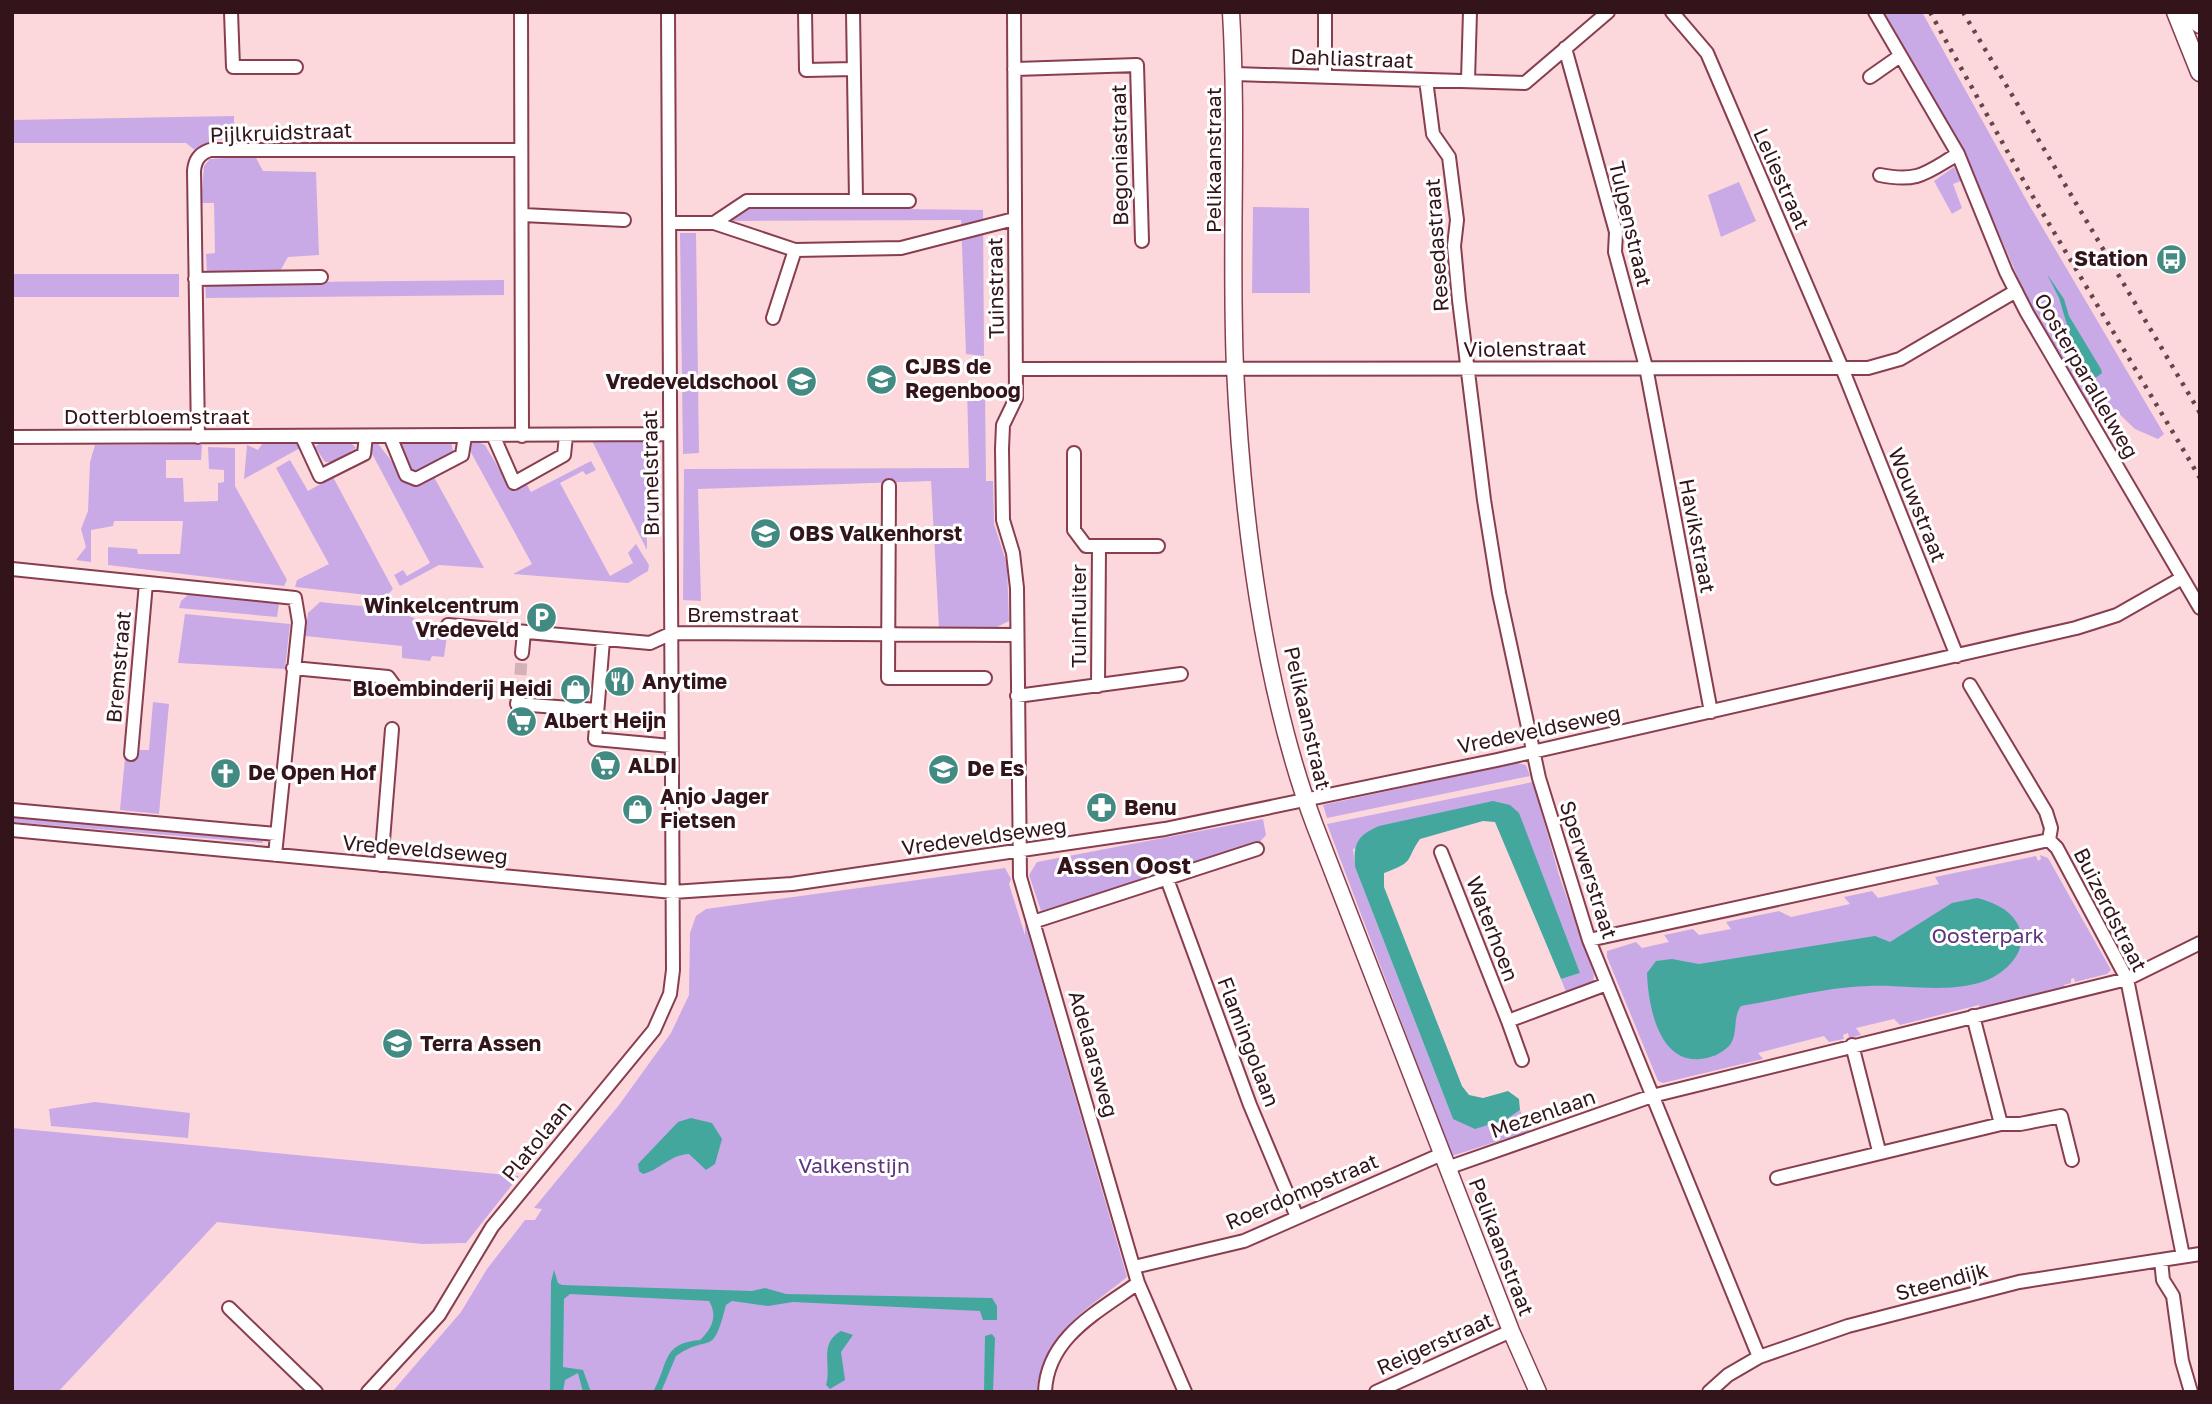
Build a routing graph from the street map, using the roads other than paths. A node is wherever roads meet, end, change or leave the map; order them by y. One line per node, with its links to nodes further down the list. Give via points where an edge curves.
1 (231, 12): 18 (street, via 233,66)
2 (521, 12): 27 (street)
3 (668, 12): 35 (street, Brunelstraat)
4 (805, 12): 19 (street, via 806,70)
5 (853, 12): 19 (street)
6 (1014, 12): 20 (street, Tuinstraat)
7 (1231, 12): 22 (street, Pelikaanstraat)
8 (1325, 12): 23 (street)
9 (1470, 12): 26 (street)
10 (1608, 12): 16 (street)
11 (1672, 12): 45 (street, Leliestraat, via 1707,53)
12 (1875, 12): 17 (street, Oosterparallelweg)
13 (2176, 12): 21 (main road)
14 (2195, 12): 15 (main road)
15 (2200, 24)
16 (1565, 48): 26 (street, Dahliastraat, via 1525,83); 43 (street, Tulpenstraat, via 1616,232 1615,253)
17 (1900, 56): 24 (street); 28 (street, Oosterparallelweg)
18 (296, 67)
19 (853, 69): 30 (street)
20 (1014, 69): 33 (street, Tuinstraat); 37 (street, Begoniastraat, via 1137,65)
21 (2200, 72)
22 (1235, 74): 23 (street, Dahliastraat); 44 (street, Pelikaanstraat)
23 (1325, 77): 25 (street, Dahliastraat)
24 (1870, 77)
25 (1426, 80): 26 (street, Dahliastraat); 47 (street, Resedastraat, via 1433,134 1450,158)
26 (1468, 80)
27 (521, 150): 32 (street); 40 (street, Pijlkruidstraat, via 202,152 194,171)
28 (1958, 154): 29 (street, via 1926,175); 41 (street, Oosterparallelweg)
29 (1880, 175)
30 (856, 200): 31 (street); 36 (street, via 747,201)
31 (909, 201)
32 (523, 215): 34 (street); 53 (street)
33 (1014, 219): 38 (street, via 901,248); 46 (street, Tuinstraat)
34 (624, 220)
35 (670, 223): 36 (street); 48 (street, Brunelstraat)
36 (713, 223): 38 (street)
37 (1142, 241)
38 (795, 250): 42 (street)
39 (321, 278): 40 (street)
40 (195, 279): 56 (street, Pijlkruidstraat)
41 (2016, 291): 45 (street, Violenstraat, via 1892,363); 63 (street, Oosterparallelweg)
42 (773, 318)
43 (1646, 367): 45 (street, Violenstraat); 47 (street, Violenstraat); 83 (street, Havikstraat)
44 (1235, 368): 46 (street, Violenstraat); 47 (street, Violenstraat); 88 (street, Pelikaanstraat, via 1243,475 1261,608 1284,726)
45 (1842, 368): 73 (street, Wouwstraat)
46 (1016, 369): 70 (street, Tuinstraat, via 1016,398 1003,425 1002,449 1003,520 1016,565)
47 (1468, 369): 86 (street, Sperwerstraat, via 1499,593)
48 (670, 434): 54 (street, Dotterbloemstraat); 68 (street, Brunelstraat)
49 (493, 435): 52 (street, Dotterbloemstraat); 53 (street, Dotterbloemstraat); 54 (street, via 514,483 564,455)
50 (366, 436): 51 (street, Dotterbloemstraat); 57 (street, Dotterbloemstraat); 57 (street, via 364,454 320,476)
51 (390, 436): 52 (street, Dotterbloemstraat); 52 (street, via 406,475 416,480 463,455)
52 (465, 436)
53 (522, 436): 54 (street, Dotterbloemstraat)
54 (566, 436)
55 (12, 437): 56 (street, Dotterbloemstraat)
56 (198, 437): 57 (street, Dotterbloemstraat)
57 (302, 437)
58 (1074, 453): 61 (street, Tuinfluiter, via 1074,530 1086,546)
59 (889, 486): 69 (street)
60 (1158, 546): 61 (street, Tuinfluiter)
61 (1099, 547): 78 (street, Tuinfluiter)
62 (12, 569): 64 (street, Bremstraat)
63 (2182, 578): 65 (street, Oosterparallelweg); 73 (street, Vredeveldseweg, via 2106,620)
64 (146, 583): 74 (street, Bremstraat, via 295,598 299,622); 87 (street, Bremstraat)
65 (2200, 608)
66 (448, 625): 67 (street, Bremstraat)
67 (524, 632): 71 (street, Bremstraat); 72 (street)
68 (672, 634): 69 (street, Bremstraat); 71 (street, Bremstraat, via 650,643); 85 (street, Brunelstraat)
69 (886, 635): 70 (street, Bremstraat); 76 (street, via 888,678)
70 (1016, 635): 81 (street, Tuinstraat)
71 (603, 640): 82 (street)
72 (522, 653)
73 (1957, 656): 83 (street, Vredeveldseweg)
74 (293, 668): 79 (street, via 388,677); 91 (street)
75 (1181, 674): 78 (street, Tuinfluiter)
76 (985, 678)
77 (1970, 685): 92 (street, Buizerdstraat, via 2046,813)
78 (1098, 686): 81 (street, Tuinfluiter)
79 (396, 688)
80 (519, 692): 82 (street, via 517,704)
81 (1017, 696): 94 (street, Tuinstraat)
82 (597, 710): 85 (street, via 595,739)
83 (1711, 712): 86 (street, Vredeveldseweg)
84 (392, 729): 97 (street)
85 (671, 746): 99 (street, Brunelstraat)
86 (1533, 752): 88 (street, Vredeveldseweg); 101 (street, Sperwerstraat)
87 (131, 754)
88 (1305, 799): 94 (street, Vredeveldseweg, via 1165,829); 113 (street, Pelikaanstraat)
89 (12, 810): 91 (street)
90 (12, 830): 96 (street, Vredeveldseweg)
91 (276, 834): 96 (street)
92 (2049, 840): 101 (street); 103 (street, Buizerdstraat)
93 (1257, 849): 98 (street)
94 (1017, 851): 99 (street, Vredeveldseweg, via 792,884); 100 (street, Adelaarsweg)
95 (1441, 852): 106 (street, Waterhoen)
96 (275, 855): 97 (street, Vredeveldseweg)
97 (381, 865): 99 (street, Vredeveldseweg)
98 (1167, 878): 100 (street); 115 (street, Flamingolaan, via 1245,1093)
99 (673, 891): 125 (street, Platolaan, via 672,981 654,1030 492,1227 439,1315)
100 (1033, 922): 119 (street, Adelaarsweg)
101 (1589, 940): 104 (street, Sperwerstraat)
102 (2200, 943): 103 (street)
103 (2127, 979): 105 (street); 117 (street, Buizerdstraat)
104 (1607, 984): 106 (street); 109 (street, Sperwerstraat)
105 (1973, 1016): 107 (street); 110 (street)
106 (1508, 1021): 108 (street, Waterhoen)
107 (1852, 1045): 109 (street); 111 (street)
108 (1522, 1060)
109 (1652, 1096): 113 (street, Mezenlaan); 123 (street, Sperwerstraat)
110 (2001, 1124): 111 (street); 112 (street, via 2020,1125 2061,1116)
111 (1880, 1151): 114 (street)
112 (2072, 1160)
113 (1445, 1161): 115 (street, Roerdompstraat); 122 (street, Pelikaanstraat)
114 (1777, 1178)
115 (1297, 1217): 119 (street, Roerdompstraat, via 1244,1241)
116 (2200, 1254): 117 (street, Steendijk)
117 (2183, 1256): 118 (street, Steendijk)
118 (2161, 1260): 123 (street, Steendijk, via 2020,1282 1848,1326); 131 (street, via 2173,1296)
119 (1134, 1267): 120 (street, Adelaarsweg)
120 (1138, 1283): 126 (street, via 1069,1334 1054,1353); 127 (street, Adelaarsweg)
121 (229, 1308): 124 (street)
122 (1511, 1331): 128 (street, Reigerstraat); 129 (street, Pelikaanstraat)
123 (1759, 1357): 130 (street, Steendijk)
124 (316, 1392)
125 (368, 1392)
126 (1045, 1392)
127 (1185, 1392)
128 (1376, 1392)
129 (1538, 1392)
130 (1709, 1392)
131 (2190, 1392)

